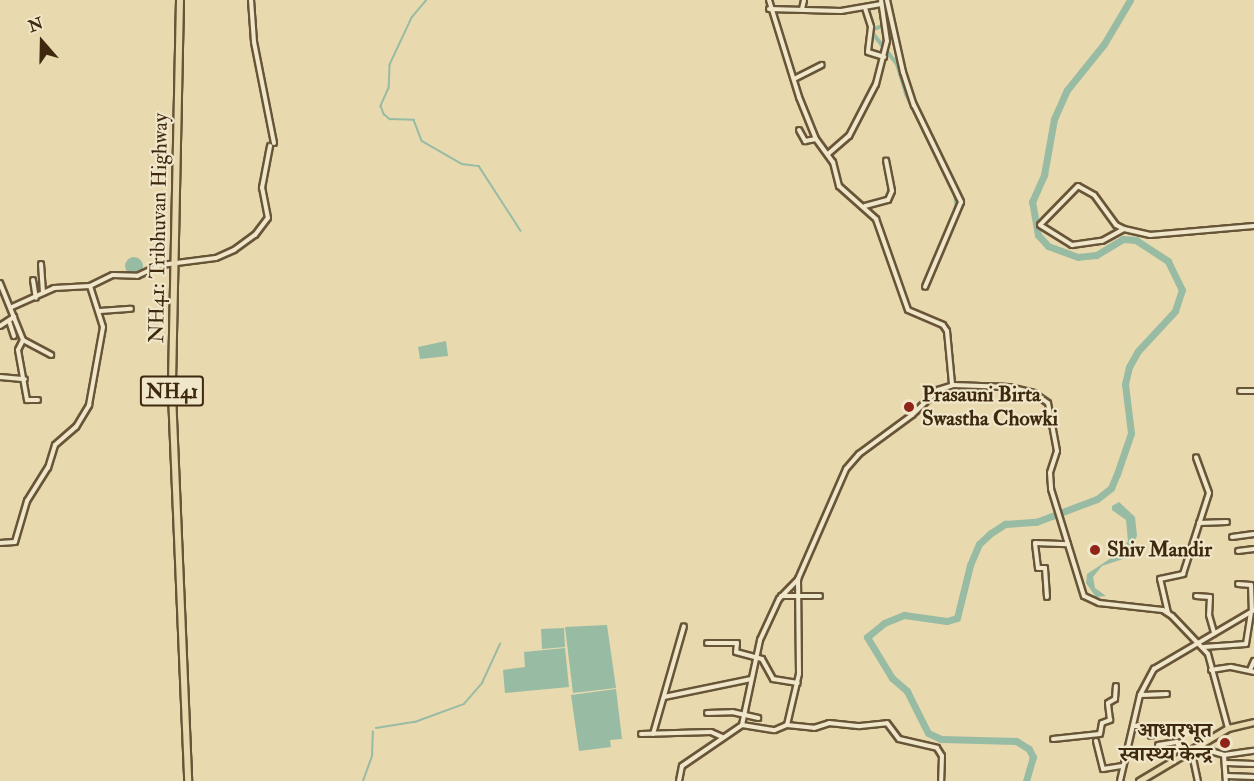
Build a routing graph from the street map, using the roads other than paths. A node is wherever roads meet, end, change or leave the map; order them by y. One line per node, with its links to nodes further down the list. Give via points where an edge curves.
1 (180, 0): 20 (highway, NH41: Tribhuvan Highway / NH41)
2 (251, 0): 20 (street, via 254,42 272,144 263,177 268,218 225,254)
3 (769, 0): 8 (street)
4 (804, 0): 9 (street)
5 (887, 0): 25 (street, via 914,105 961,202)
6 (881, 2): 7 (street); 10 (street, via 887,41)
7 (866, 8): 9 (street); 10 (street, via 871,27 869,54)
8 (769, 9): 9 (street); 12 (street)
9 (802, 9)
10 (884, 57): 15 (street, via 876,84 849,136)
11 (822, 65): 12 (street)
12 (794, 79): 14 (street)
13 (799, 130): 14 (street, via 805,141)
14 (816, 139): 15 (street)
15 (828, 154): 17 (street, via 843,191)
16 (886, 161): 17 (street, via 892,191 888,200)
17 (865, 206): 39 (street, via 880,228 908,310 943,325 947,331 951,352 948,376)
18 (1254, 226): 19 (street, via 1150,235)
19 (1124, 229): 19 (street, via 1102,241 1072,246 1040,225 1078,186 1094,195 1116,225)
20 (175, 263): 24 (street, via 137,276 113,275); 101 (highway, NH41: Tribhuvan Highway / NH41, via 172,394)
21 (40, 264): 26 (street)
22 (33, 280): 27 (street)
23 (0, 283): 28 (street)
24 (90, 286): 26 (street, via 54,288); 30 (street)
25 (925, 287)
26 (43, 293): 27 (street)
27 (36, 298): 28 (street)
28 (12, 307): 31 (street)
29 (130, 309): 30 (street)
30 (100, 311): 48 (street, via 100,357 85,414 55,445 48,468 27,501 15,542)
31 (15, 316): 32 (street); 35 (street)
32 (9, 321): 33 (street); 34 (street)
33 (0, 326)
34 (14, 336)
35 (23, 340): 36 (street); 38 (street, via 18,350)
36 (51, 355)
37 (0, 377): 38 (street)
38 (25, 379): 42 (street, via 27,400)
39 (953, 385): 49 (street, via 1009,387 1043,398 1053,419 1058,451 1050,473 1052,489); 52 (street, via 938,390 852,461)
40 (1240, 391): 41 (street)
41 (1254, 391)
42 (38, 400)
43 (1196, 457): 45 (street, via 1209,493)
44 (1227, 522): 45 (street)
45 (1199, 523): 60 (street, via 1183,574 1160,579)
46 (1254, 534): 47 (street)
47 (1232, 537)
48 (0, 543)
49 (1068, 544): 57 (street, via 1035,543 1038,568 1045,568); 60 (street, via 1081,591 1089,600)
50 (1254, 549): 51 (street)
51 (1238, 550)
52 (798, 579): 54 (street); 58 (street)
53 (1238, 584): 59 (street, via 1251,585)
54 (781, 596): 58 (street); 66 (street, via 760,640)
55 (820, 596): 58 (street)
56 (1196, 596): 62 (street, via 1210,597)
57 (1047, 597)
58 (798, 598): 71 (street)
59 (1252, 612): 62 (street); 65 (street, via 1246,644)
60 (1168, 613): 63 (street)
61 (684, 626): 75 (street)
62 (1214, 633): 63 (street)
63 (1199, 642): 65 (street); 74 (street, via 1154,669)
64 (707, 643): 66 (street, via 737,643 736,652)
65 (1204, 647): 68 (street)
66 (757, 657): 70 (street); 71 (street, via 768,666 773,679)
67 (1254, 661): 69 (street)
68 (1211, 670): 69 (street, via 1231,667); 83 (street)
69 (1252, 671)
70 (751, 680): 75 (street); 77 (street)
71 (798, 683): 81 (street)
72 (1116, 686): 88 (street, via 1115,699 1108,703 1110,720 1102,723 1100,734)
73 (1167, 694): 74 (street)
74 (1140, 695): 82 (street)
75 (664, 697): 85 (street)
76 (707, 713): 77 (street)
77 (744, 715): 78 (street); 80 (street)
78 (758, 718)
79 (1254, 722): 83 (main road)
80 (742, 725): 81 (street, via 775,730); 87 (street)
81 (787, 725): 103 (street, via 807,728 829,723 887,723 898,739 917,741 941,752)
82 (1133, 726): 86 (street, via 1149,726); 98 (street)
83 (1228, 728): 90 (main road)
84 (641, 734): 85 (street)
85 (653, 734): 87 (street, via 711,732)
86 (1151, 736)
87 (722, 737): 102 (street, via 710,750 682,766)
88 (1053, 739)
89 (1096, 741): 98 (street, via 1103,769)
90 (1200, 743): 92 (main road); 95 (street, via 1207,750)
91 (1158, 745): 94 (street, via 1177,742)
92 (1191, 748): 94 (main road); 106 (street)
93 (1254, 751): 95 (street)
94 (1182, 754): 105 (main road)
95 (1226, 754): 96 (street)
96 (1229, 763): 97 (street); 99 (street)
97 (1254, 764)
98 (1124, 766): 104 (street)
99 (1227, 776): 100 (street)
100 (1254, 777)
101 (188, 781)
102 (679, 781)
103 (941, 781)
104 (1120, 781)
105 (1139, 781)
106 (1198, 781)

